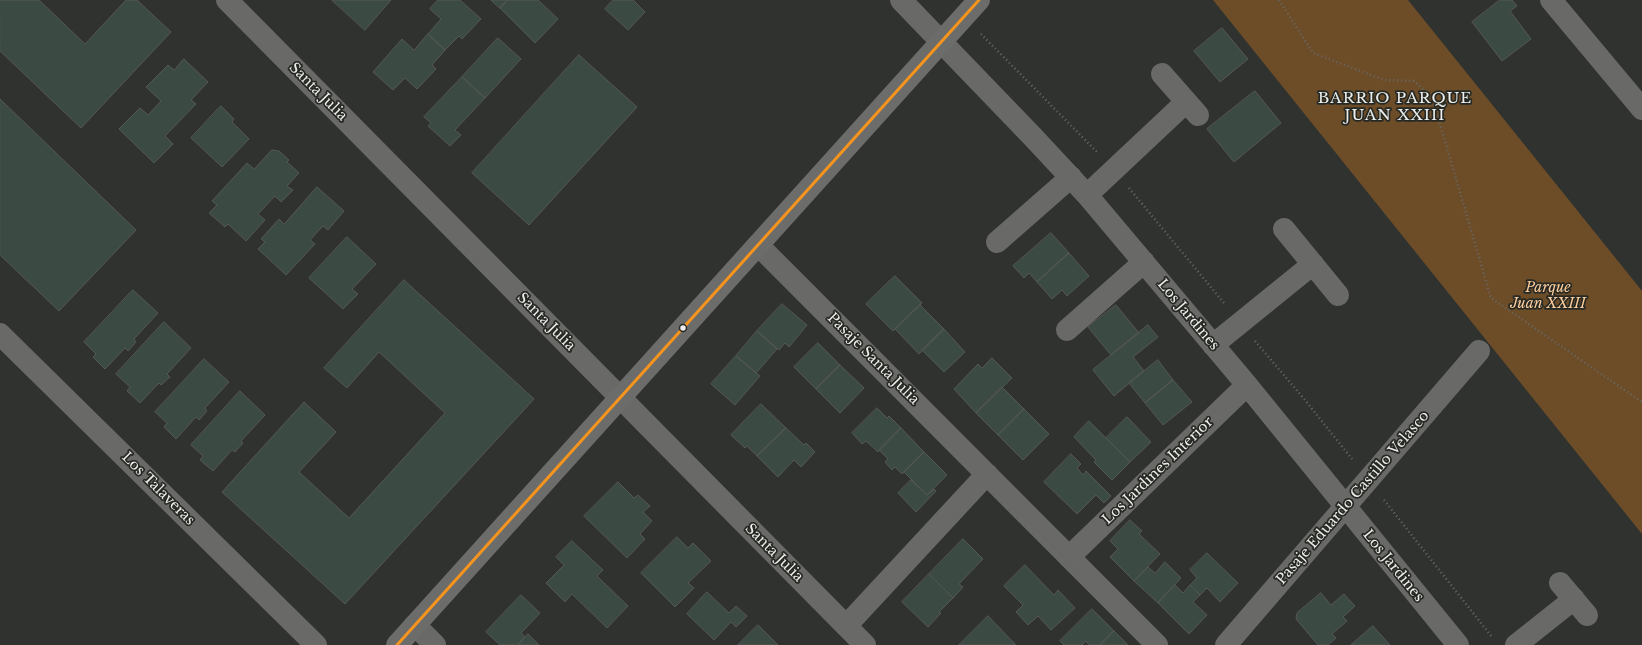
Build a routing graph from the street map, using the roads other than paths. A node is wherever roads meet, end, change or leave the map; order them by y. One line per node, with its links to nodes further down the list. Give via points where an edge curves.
1 (227, 0): 21 (street, Santa Julia)
2 (901, 0): 5 (street, Los Jardines)
3 (979, 0): 5 (main road)
4 (1551, 0): 7 (street)
5 (942, 42): 8 (street, Los Jardines); 12 (main road)
6 (1162, 74): 9 (street, via 1192,109 1113,169)
7 (1642, 109)
8 (1071, 177): 9 (street, Los Jardines); 11 (street)
9 (1087, 195): 13 (street, Los Jardines)
10 (1284, 229): 14 (street)
11 (997, 242)
12 (758, 245): 21 (main road); 22 (street, Pasaje Santa Julia)
13 (1144, 262): 16 (street); 18 (street, Los Jardines)
14 (1313, 264): 15 (street); 18 (street)
15 (1338, 295)
16 (1067, 330)
17 (0, 334): 28 (street, Los Talaveras)
18 (1213, 345): 20 (street, Los Jardines)
19 (1479, 352): 23 (street, Pasaje Eduardo Castillo Velasco)
20 (1247, 385): 23 (street, Los Jardines); 24 (street, Los Jardines Interior)
21 (620, 397): 26 (main road); 27 (street, Santa Julia)
22 (987, 474): 24 (street, Pasaje Santa Julia); 27 (street)
23 (1345, 507): 33 (street, Pasaje Eduardo Castillo Velasco); 34 (street, Los Jardines)
24 (1069, 557): 32 (street, Pasaje Santa Julia)
25 (1574, 599): 35 (street)
26 (415, 625): 29 (main road); 30 (street)
27 (846, 626): 31 (street, Santa Julia)
28 (316, 645)
29 (396, 645)
30 (435, 645)
31 (865, 645)
32 (1157, 645)
33 (1226, 645)
34 (1458, 645)
35 (1516, 645)

